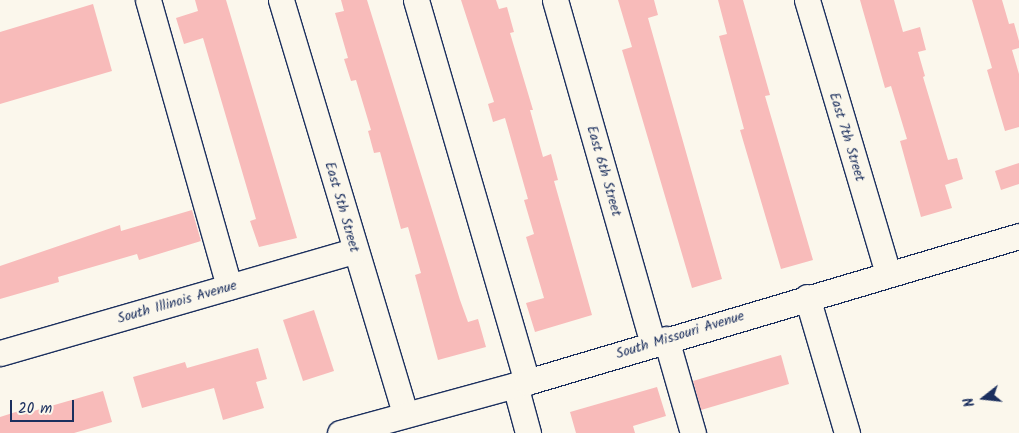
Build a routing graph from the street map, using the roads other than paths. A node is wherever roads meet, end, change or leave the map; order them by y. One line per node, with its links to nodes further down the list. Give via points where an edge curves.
1 (148, 0): 9 (street)
2 (281, 0): 7 (street, East 5th Street)
3 (416, 0): 13 (street)
4 (555, 0): 11 (street, East 6th Street)
5 (807, 0): 8 (street, East 7th Street)
6 (1019, 236): 8 (street, South Missouri Avenue)
7 (354, 251): 9 (street, South Illinois Avenue); 14 (street, East 5th Street)
8 (888, 273): 10 (street, South Missouri Avenue)
9 (229, 287): 12 (street, South Illinois Avenue)
10 (807, 297): 11 (street, South Missouri Avenue); 18 (street)
11 (660, 341): 13 (street, South Missouri Avenue); 17 (street, East 6th Street)
12 (0, 353)
13 (521, 383): 14 (street, South Missouri Avenue); 16 (street)
14 (405, 414): 15 (street, South Missouri Avenue)
15 (340, 433)
16 (528, 433)
17 (693, 433)
18 (847, 433)

